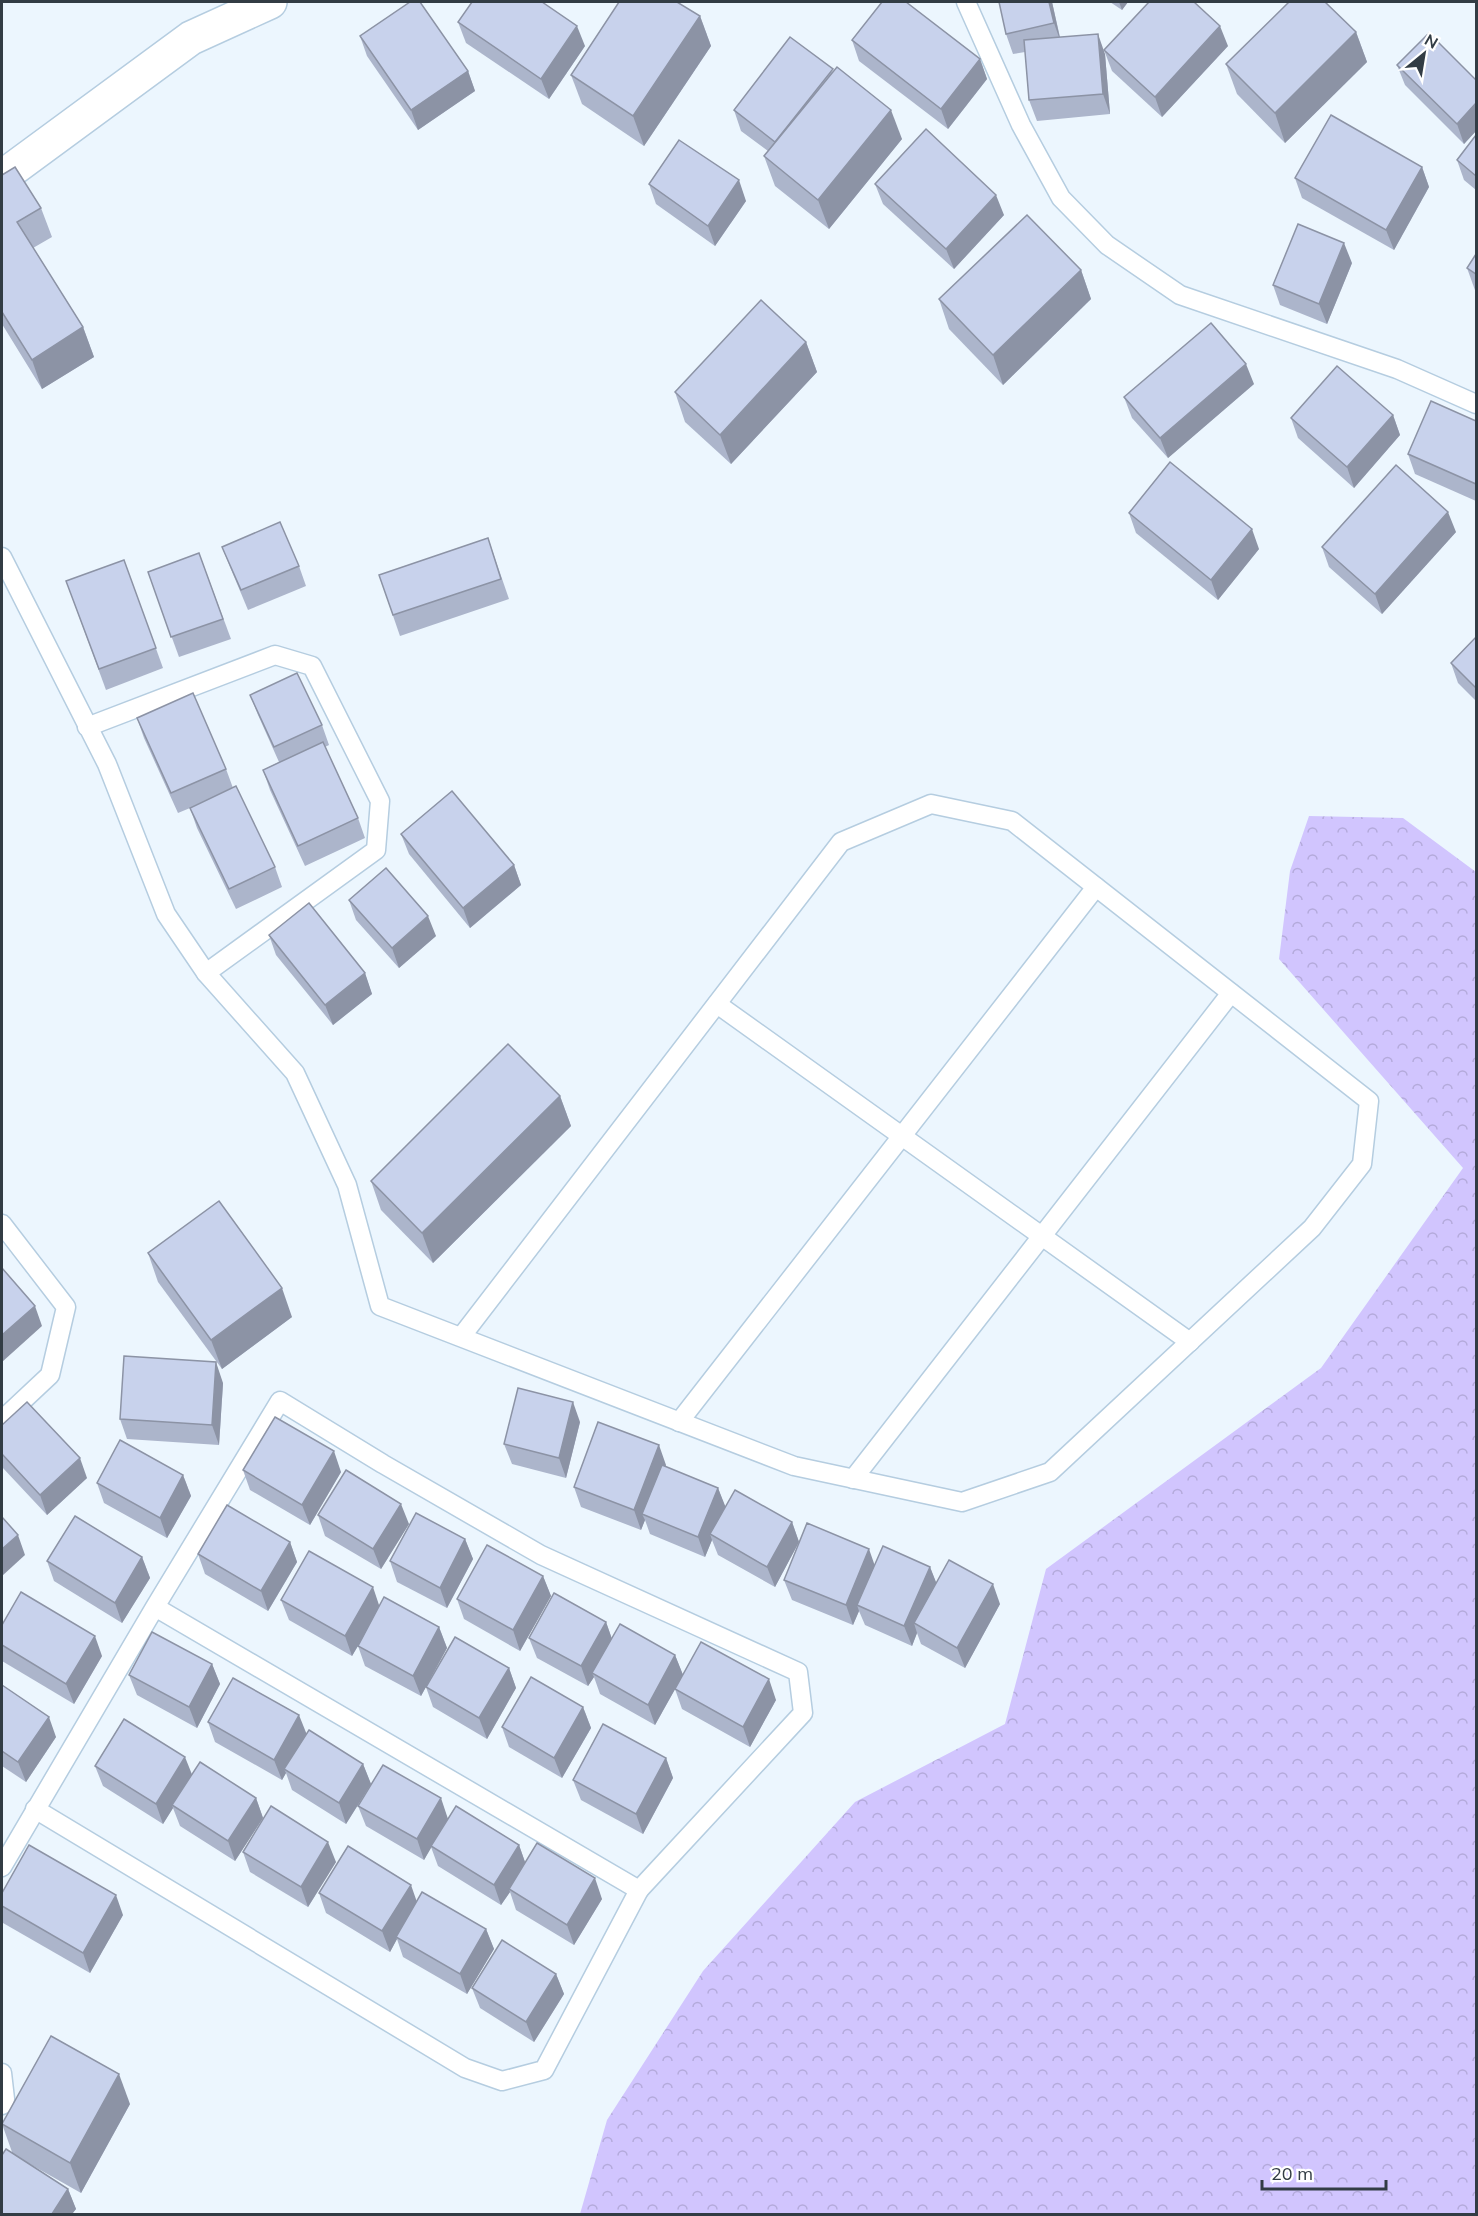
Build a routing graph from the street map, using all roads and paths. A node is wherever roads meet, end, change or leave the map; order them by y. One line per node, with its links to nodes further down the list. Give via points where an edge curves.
1 (270, 2): 3 (street, via 191,38)
2 (966, 2): 4 (lane, via 1021,125 1061,198 1107,245 1180,294 1397,369)
3 (2, 177)
4 (1476, 404)
5 (2, 557): 6 (lane)
6 (87, 727): 8 (lane, via 107,764 166,914); 8 (lane, via 275,655 312,666 380,801 376,850)
7 (1096, 887): 9 (lane); 10 (lane, via 1012,821 931,804 841,842); 11 (lane)
8 (206, 973): 14 (lane, via 295,1073 347,1185 380,1306)
9 (1231, 993): 13 (lane); 15 (lane, via 1369,1101 1362,1164 1312,1228)
10 (717, 1004): 11 (lane); 14 (lane)
11 (902, 1136): 13 (lane); 17 (lane)
12 (2, 1224): 16 (lane, via 66,1307 50,1375)
13 (1042, 1236): 15 (lane); 18 (lane)
14 (461, 1337): 17 (lane)
15 (1190, 1341): 18 (lane, via 1050,1472 962,1502)
16 (2, 1420)
17 (679, 1422): 18 (lane, via 794,1466)
18 (853, 1479)
19 (155, 1607): 20 (lane); 22 (lane); 22 (lane, via 280,1401 541,1555 798,1672 803,1713)
20 (35, 1809): 21 (lane); 22 (lane, via 465,2068 502,2081 544,2070)
21 (2, 1867)
22 (639, 1890)
23 (2, 2073): 24 (lane)
24 (2, 2105)

